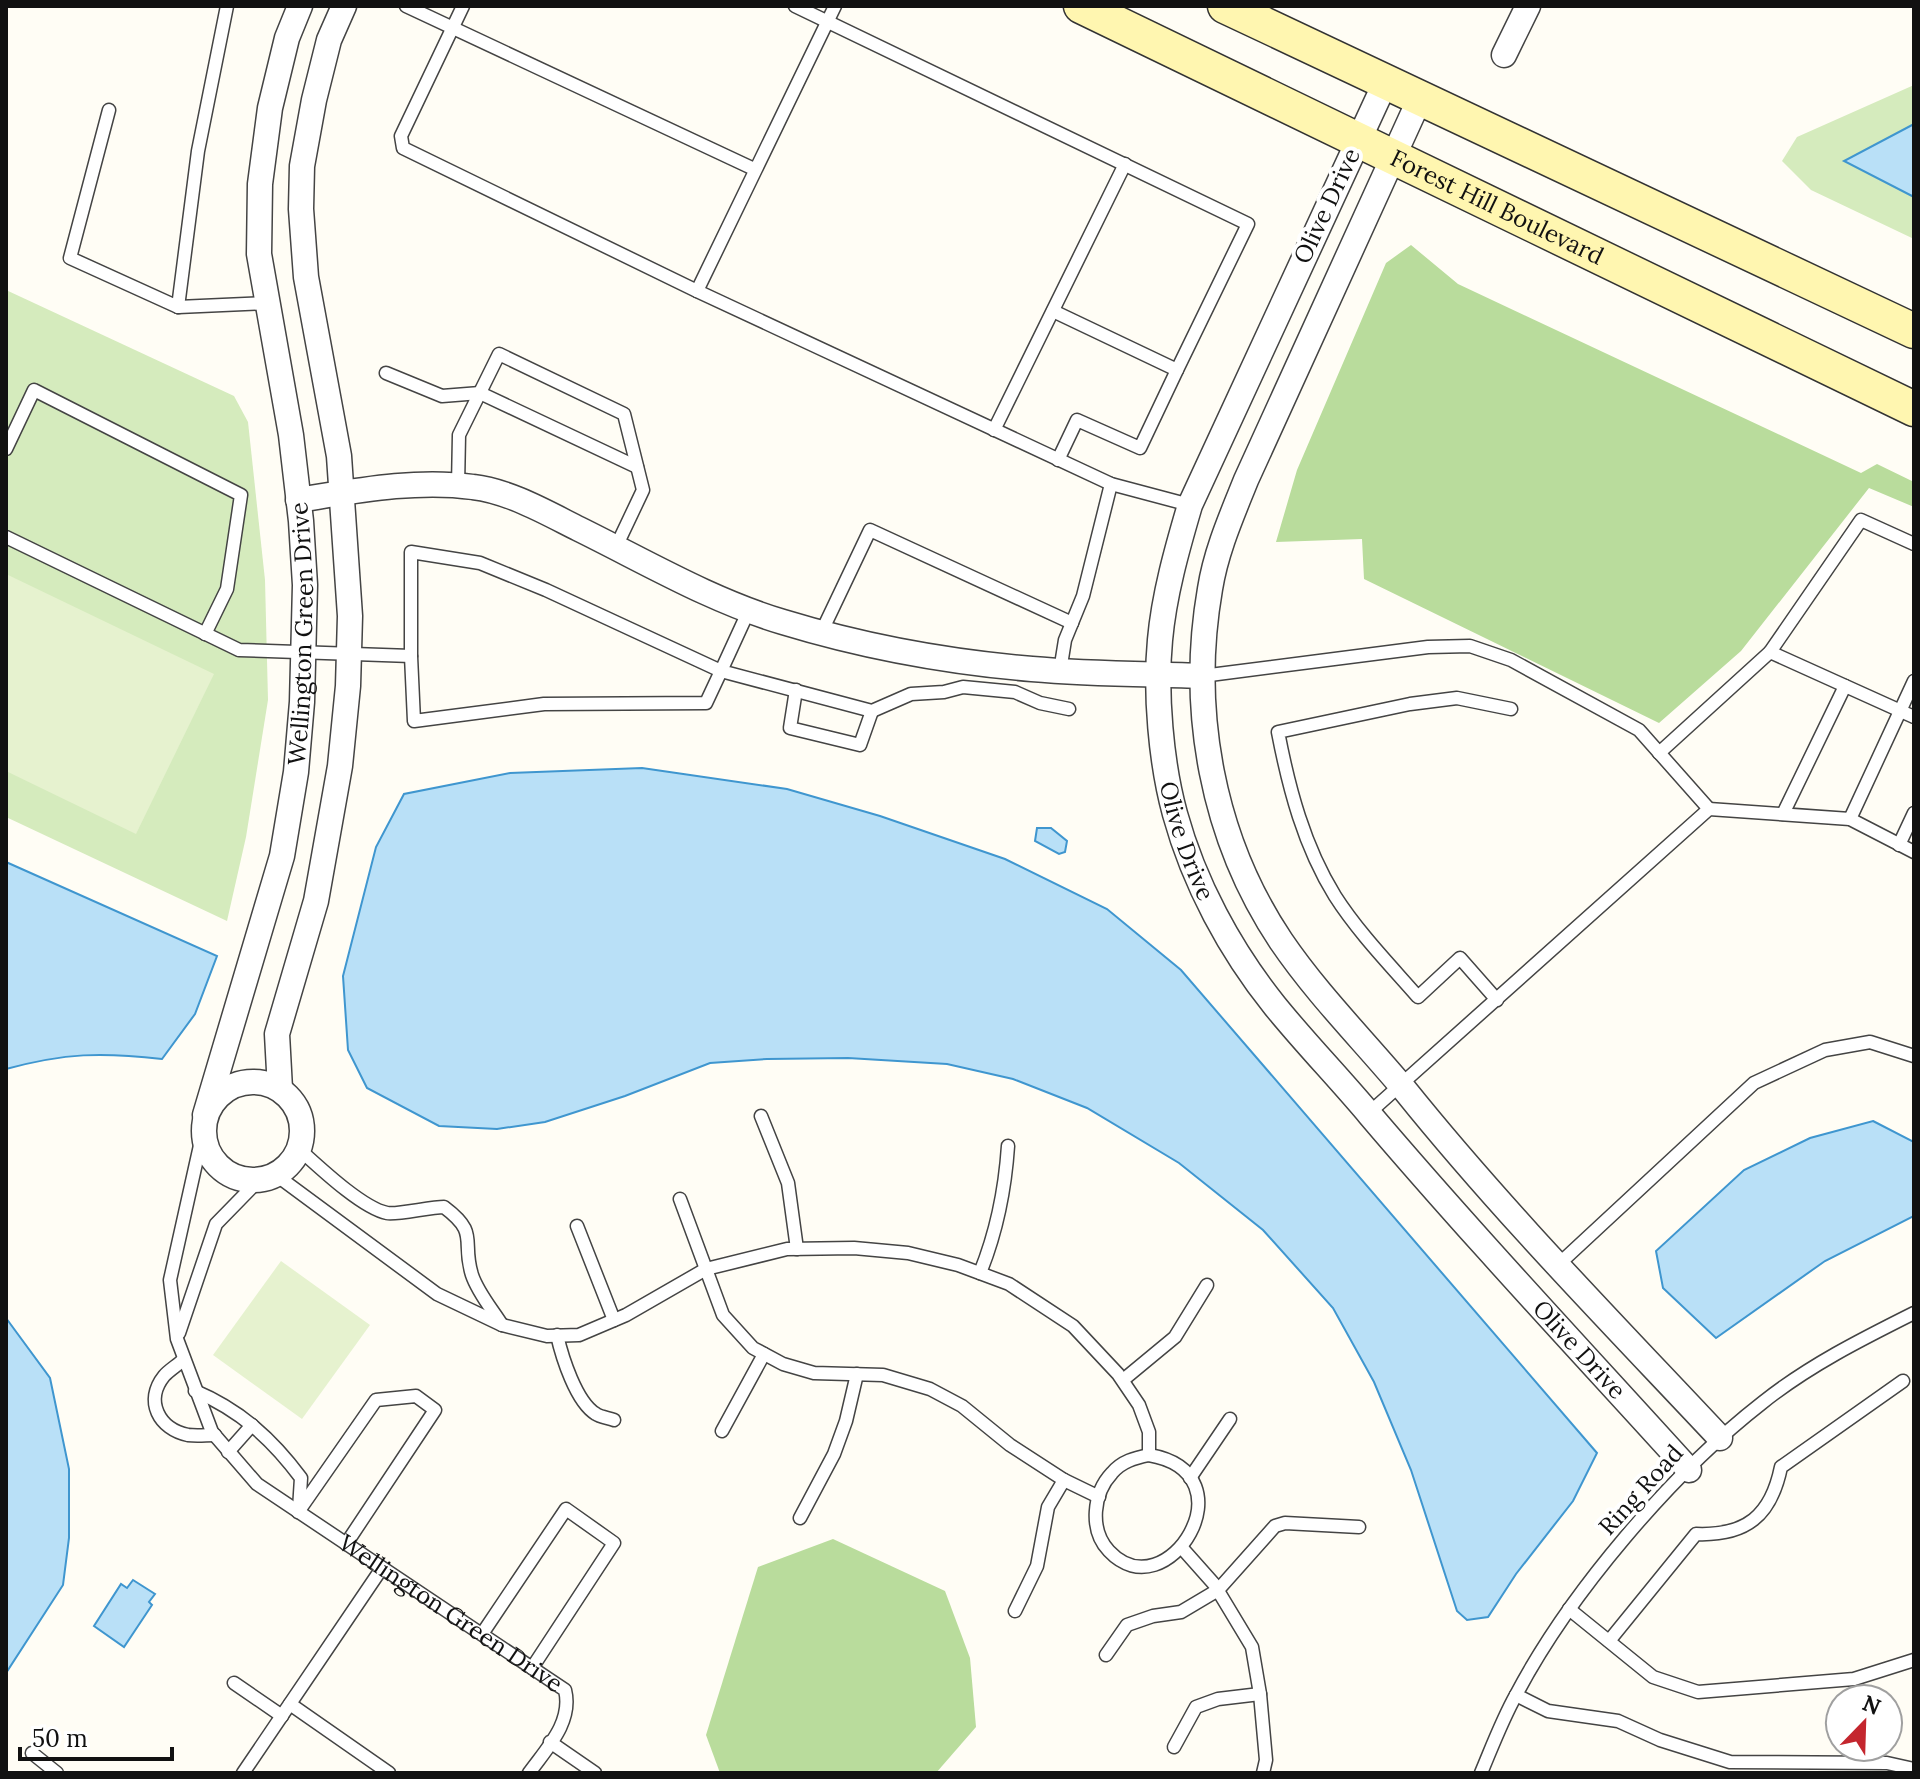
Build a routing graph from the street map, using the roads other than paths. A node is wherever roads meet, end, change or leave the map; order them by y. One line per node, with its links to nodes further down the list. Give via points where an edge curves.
1 (227, 6): 24 (lane, via 198,151)
2 (300, 6): 23 (street, Wellington Green Drive, via 270,108 260,184 259,254)
3 (344, 6): 22 (street, Wellington Green Drive, via 329,40 302,166)
4 (406, 6): 12 (lane)
5 (463, 6): 12 (lane)
6 (795, 6): 11 (lane)
7 (835, 6): 11 (lane)
8 (1081, 6): 17 (main road, Forest Hill Boulevard)
9 (1225, 6): 14 (main road)
10 (1528, 6): 13 (street)
11 (827, 22): 19 (lane); 20 (lane)
12 (453, 27): 20 (lane); 21 (lane, via 401,136 403,148)
13 (1504, 55)
14 (1386, 81): 15 (main road); 17 (street, Olive Drive)
15 (1421, 96): 18 (street, Olive Drive); 26 (main road)
16 (109, 110): 24 (lane, via 70,258)
17 (1359, 139): 18 (main road, Forest Hill Boulevard); 39 (street, Olive Drive)
18 (1392, 156): 30 (main road, Forest Hill Boulevard); 54 (street, Olive Drive, via 1226,532 1210,587)
19 (1125, 164): 25 (lane); 27 (lane, via 1248,224)
20 (754, 169): 21 (lane)
21 (697, 291): 31 (lane)
22 (309, 297): 23 (street); 37 (street, Wellington Green Drive)
23 (268, 303): 24 (lane); 38 (street, Wellington Green Drive)
24 (178, 307)
25 (1053, 311): 27 (lane); 31 (lane)
26 (1914, 331)
27 (1177, 370): 33 (lane, via 1140,448 1077,420)
28 (386, 373): 29 (lane, via 442,396)
29 (480, 393): 34 (lane); 34 (lane, via 499,354 624,414); 36 (lane, via 459,435)
30 (1914, 409)
31 (994, 430): 33 (lane)
32 (6, 449): 46 (lane, via 34,390 241,495 227,589)
33 (1058, 460): 35 (lane)
34 (637, 467): 42 (lane, via 643,490)
35 (1111, 484): 39 (lane); 44 (lane)
36 (458, 486): 37 (street, via 404,485); 42 (street, via 508,497)
37 (342, 493): 38 (street); 49 (street, Wellington Green Drive)
38 (298, 500): 48 (street, Wellington Green Drive)
39 (1190, 505): 53 (street, Olive Drive, via 1166,601)
40 (6, 537): 46 (lane)
41 (1914, 544): 47 (lane, via 1861,520)
42 (616, 547): 43 (street)
43 (749, 610): 45 (street); 51 (lane)
44 (1072, 623): 45 (lane, via 870,530); 52 (lane)
45 (821, 633): 52 (street, via 926,657)
46 (205, 634): 48 (lane, via 239,650)
47 (1770, 652): 56 (lane); 63 (lane)
48 (304, 653): 49 (lane); 76 (street, Wellington Green Drive, via 296,772 282,856)
49 (349, 654): 50 (lane); 73 (street, Wellington Green Drive, via 329,837 277,1034)
50 (411, 656): 51 (lane, via 414,721 544,704 706,703); 51 (lane, via 411,552 480,563)
51 (721, 671): 57 (lane)
52 (1060, 671): 53 (street)
53 (1159, 674): 54 (street); 74 (street, Olive Drive, via 1174,811 1204,892 1274,1004)
54 (1202, 676): 63 (lane, via 1470,646 1511,660 1639,730); 72 (street, Olive Drive, via 1209,765 1239,866 1307,978)
55 (1914, 681): 61 (lane)
56 (1845, 686): 61 (lane); 66 (lane)
57 (796, 690): 60 (lane); 60 (lane, via 790,728 860,745)
58 (1069, 709): 60 (lane, via 1015,692 963,687 911,694)
59 (1511, 709): 70 (lane, via 1457,698 1278,732 1289,787 1309,843 1335,896 1374,945 1418,997 1460,958)
60 (872, 711)
61 (1900, 711): 62 (lane); 67 (lane)
62 (1914, 717)
63 (1659, 753): 64 (lane)
64 (1709, 809): 66 (lane); 70 (lane)
65 (1914, 813): 68 (lane)
66 (1783, 814): 67 (lane)
67 (1850, 819): 68 (lane)
68 (1899, 845): 69 (lane)
69 (1914, 852)
70 (1497, 1000): 72 (lane)
71 (1914, 1056): 83 (lane, via 1870,1042 1825,1050 1754,1083)
72 (1401, 1086): 74 (lane); 83 (street, Olive Drive)
73 (280, 1089): 76 (street, via 247,1081 230,1086 217,1097); 78 (street, via 301,1117)
74 (1369, 1113): 106 (street, Olive Drive)
75 (761, 1116): 82 (lane, via 788,1183)
76 (204, 1124): 79 (street, via 207,1149 226,1173 242,1179); 91 (lane, Wellington Green Drive, via 170,1280)
77 (1008, 1146): 85 (lane, via 1005,1188)
78 (299, 1149): 79 (street, via 290,1165); 89 (lane, via 332,1179 387,1213 444,1207 462,1221 474,1279)
79 (268, 1178): 89 (lane, via 437,1294); 91 (lane, via 216,1224)
80 (680, 1199): 84 (lane)
81 (577, 1226): 88 (lane)
82 (797, 1249): 84 (lane); 85 (lane, via 908,1253)
83 (1559, 1264): 103 (street, Olive Drive)
84 (706, 1269): 88 (lane); 92 (lane, via 723,1315)
85 (980, 1273): 95 (lane, via 1009,1284 1073,1326)
86 (1207, 1285): 95 (lane, via 1175,1337)
87 (1914, 1313): 103 (lane, Ring Road, via 1841,1350 1764,1401)
88 (614, 1320): 90 (lane, via 579,1335)
89 (502, 1325): 90 (lane)
90 (557, 1335): 99 (lane, via 565,1368 594,1414)
91 (177, 1339): 93 (lane, Wellington Green Drive)
92 (764, 1354): 94 (lane, via 814,1373); 101 (lane)
93 (184, 1359): 97 (lane, Wellington Green Drive); 102 (lane, via 163,1377 154,1408 176,1431)
94 (857, 1374): 108 (lane, via 883,1375 930,1389); 111 (lane, via 834,1454)
95 (1123, 1380): 105 (lane, via 1149,1432)
96 (1903, 1381): 120 (lane, via 1781,1467 1776,1491 1763,1512 1744,1527 1720,1535 1696,1534)
97 (195, 1391): 100 (lane, via 226,1404); 102 (lane, Wellington Green Drive)
98 (1230, 1419): 107 (lane)
99 (614, 1420)
100 (252, 1425): 104 (lane); 110 (lane, via 301,1478)
101 (722, 1431)
102 (215, 1435): 104 (lane, Wellington Green Drive)
103 (1720, 1438): 106 (lane, Ring Road)
104 (228, 1452): 110 (lane, Wellington Green Drive, via 257,1484)
105 (1149, 1455): 107 (lane, via 1169,1458); 109 (lane, via 1129,1459 1112,1472)
106 (1689, 1470): 117 (lane, Ring Road)
107 (1190, 1478): 114 (lane, via 1199,1509)
108 (1064, 1480): 109 (lane); 118 (lane, via 1048,1507 1037,1566)
109 (1099, 1497): 114 (lane, via 1098,1533 1125,1563 1145,1566)
110 (298, 1512): 113 (lane, Wellington Green Drive); 113 (lane, via 376,1400 416,1396 435,1410)
111 (800, 1518)
112 (1359, 1527): 116 (lane, via 1275,1526)
113 (346, 1544): 115 (lane, Wellington Green Drive)
114 (1182, 1548): 116 (lane)
115 (382, 1568): 119 (lane, Wellington Green Drive); 127 (lane)
116 (1218, 1590): 121 (lane, via 1181,1612 1127,1625); 125 (lane, via 1252,1647)
117 (1569, 1609): 120 (lane); 126 (lane, Ring Road)
118 (1015, 1611)
119 (482, 1634): 123 (lane, Wellington Green Drive); 123 (lane, via 566,1509 614,1543)
120 (1609, 1641): 122 (lane, via 1653,1677 1698,1692 1854,1679)
121 (1106, 1655)
122 (1914, 1660)
123 (532, 1668): 129 (lane, Wellington Green Drive, via 565,1690 569,1706)
124 (234, 1683): 128 (lane)
125 (1260, 1694): 130 (lane, via 1196,1707); 138 (lane)
126 (1516, 1695): 132 (lane, via 1548,1711 1618,1721 1730,1762 1887,1763); 139 (lane, Ring Road)
127 (290, 1704): 128 (lane); 135 (lane)
128 (282, 1716): 134 (lane)
129 (550, 1742): 136 (lane, Wellington Green Drive); 137 (lane)
130 (1174, 1747)
131 (32, 1753): 133 (lane)
132 (1914, 1769)
133 (57, 1773)
134 (243, 1773)
135 (389, 1773)
136 (529, 1773)
137 (595, 1773)
138 (1263, 1773)
139 (1481, 1773)

